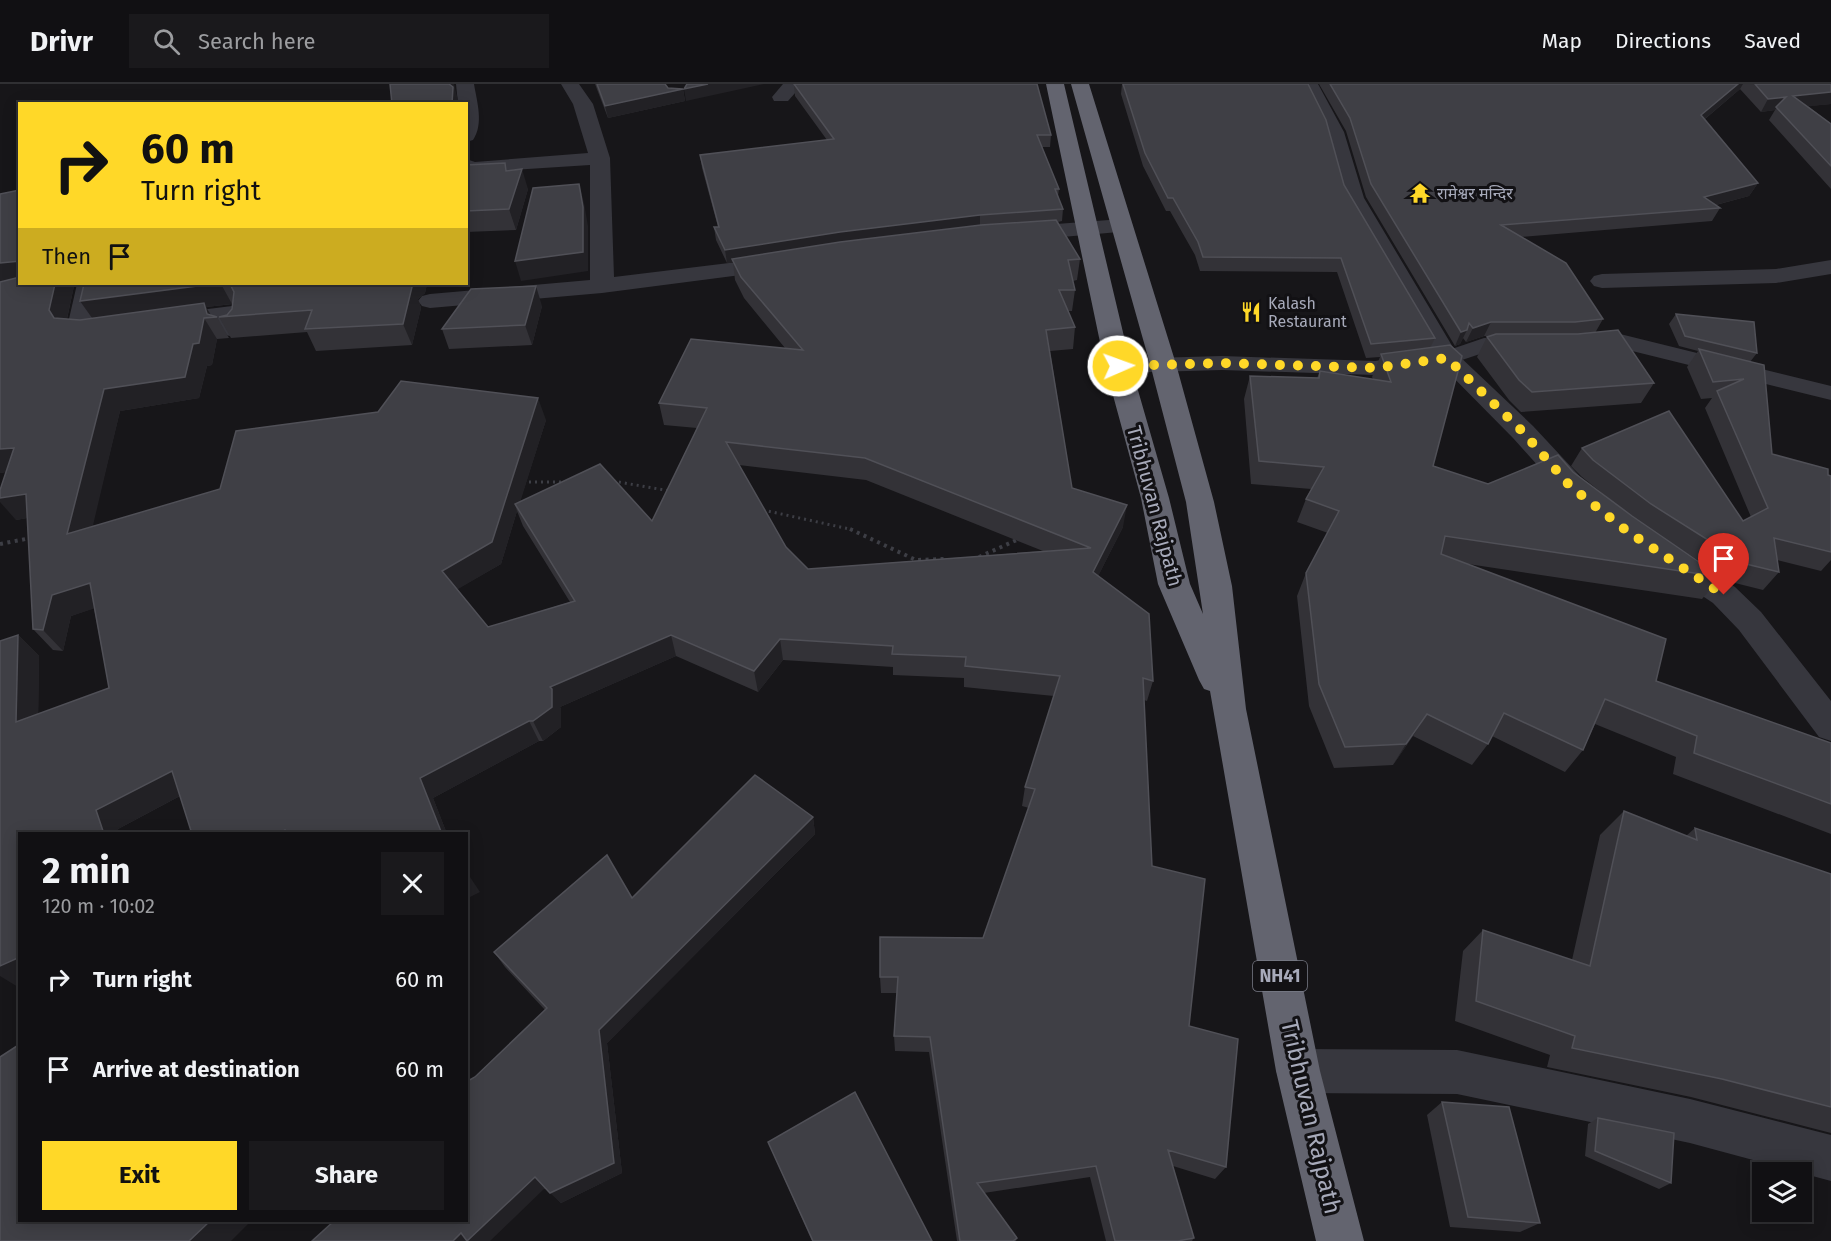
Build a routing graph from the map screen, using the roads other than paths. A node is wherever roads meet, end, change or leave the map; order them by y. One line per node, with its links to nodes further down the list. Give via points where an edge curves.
1 (465, 84): 6 (street, via 471,119)
2 (570, 84): 7 (street, via 583,104)
3 (1055, 84): 10 (highway, Tribhuvan Rajpath / NH41)
4 (1080, 84): 9 (highway, Tribhuvan Rajpath / NH41)
5 (1310, 84): 21 (street, via 1334,132 1353,198)
6 (468, 129)
7 (600, 158): 8 (street); 16 (street)
8 (468, 166)
9 (1122, 226): 10 (street); 22 (highway, Tribhuvan Rajpath / NH41)
10 (1087, 228): 11 (street); 23 (highway, Tribhuvan Rajpath / NH41)
11 (992, 236)
12 (801, 261): 16 (street)
13 (1831, 267): 14 (street, via 1776,276)
14 (1602, 281)
15 (88, 285): 18 (street, via 78,332 232,313)
16 (602, 286): 17 (street)
17 (430, 301)
18 (230, 329)
19 (1543, 345): 21 (lane, via 1484,345)
20 (1567, 345): 24 (lane, via 1616,340)
21 (1447, 358): 22 (lane, via 1376,368); 25 (street, via 1523,432 1570,486)
22 (1163, 364): 23 (lane); 27 (highway, Tribhuvan Rajpath / NH41, via 1200,502 1216,586)
23 (1118, 366): 27 (highway, Tribhuvan Rajpath / NH41, via 1174,584)
24 (1831, 393)
25 (1595, 505)
26 (1656, 550): 28 (street, via 1724,595 1750,621)
27 (1229, 709): 29 (highway, Tribhuvan Rajpath / NH41)
28 (1831, 727)
29 (1298, 1071): 30 (street, via 1457,1072 1690,1121); 31 (highway, Tribhuvan Rajpath / NH41)
30 (1831, 1158)
31 (1341, 1241)

